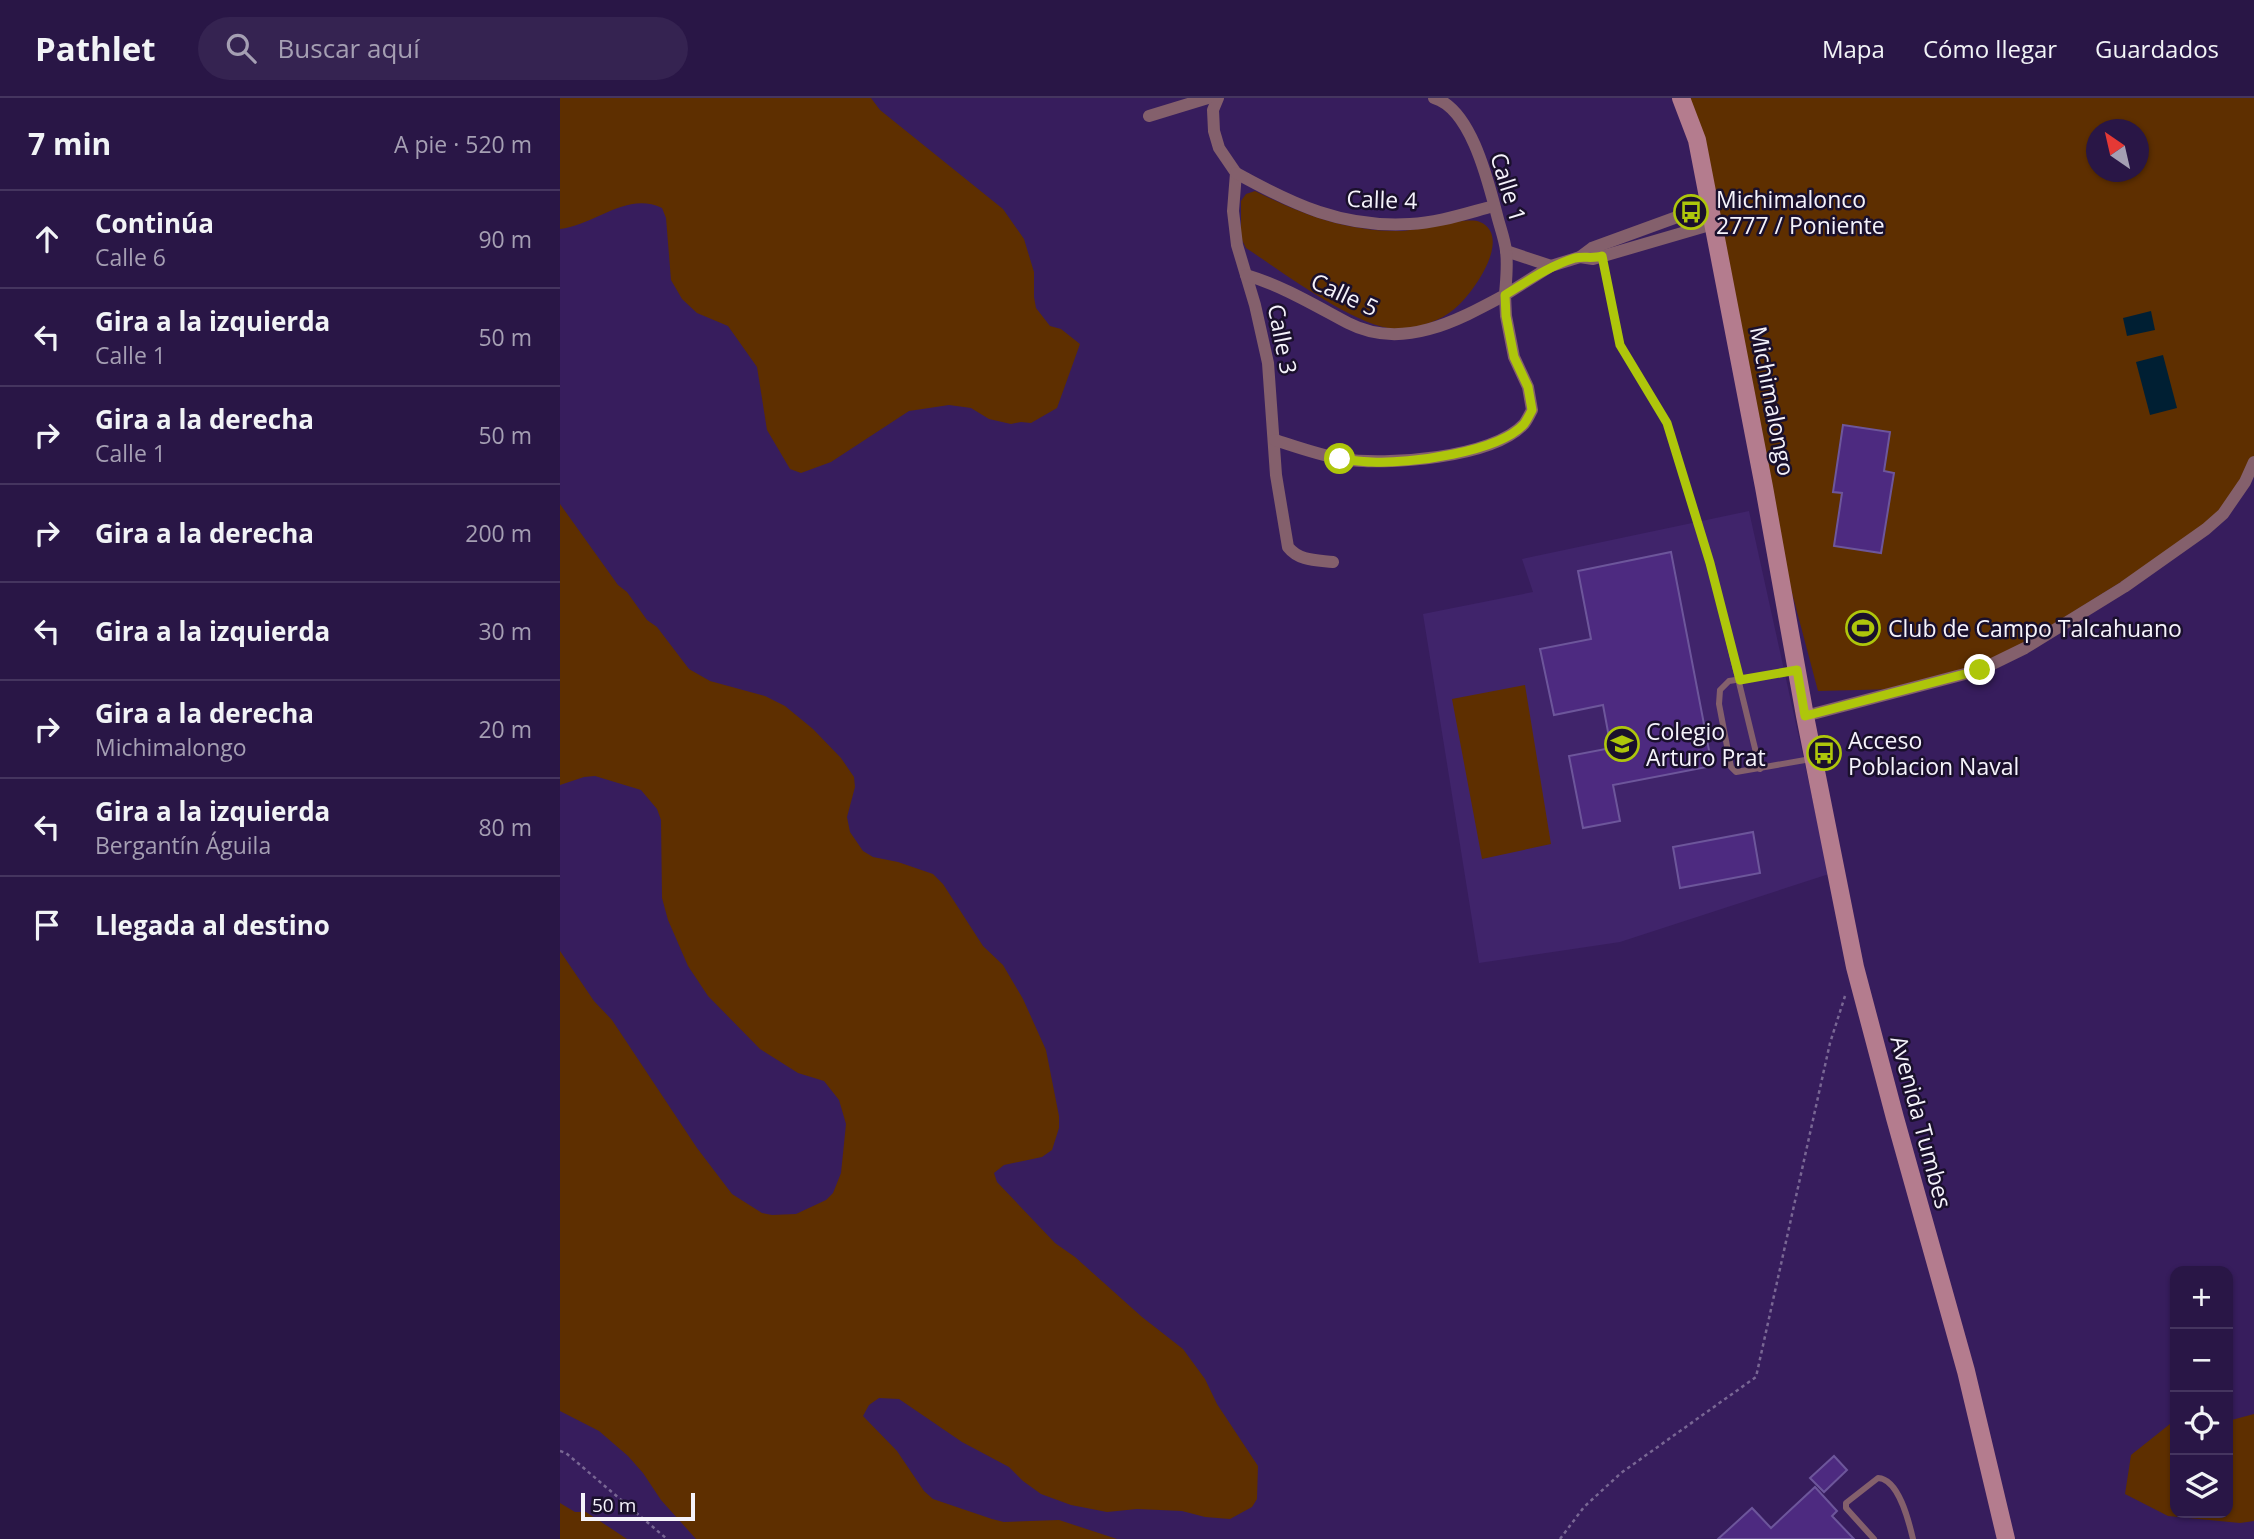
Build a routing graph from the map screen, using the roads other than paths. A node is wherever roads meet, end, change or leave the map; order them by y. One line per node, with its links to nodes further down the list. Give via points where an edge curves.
1 (1208, 98): 5 (street)
2 (1218, 98): 6 (street, via 1213,110 1214,131)
3 (1681, 98): 7 (main road, Michimalongo, via 1695,133)
4 (1438, 99): 8 (street, Calle 1, via 1460,118 1478,154)
5 (1149, 116)
6 (1236, 173): 8 (street, Calle 4, via 1330,218 1356,223 1411,224); 13 (street, Calle 3, via 1233,211)
7 (1710, 205): 9 (main road, Michimalongo); 11 (street, via 1592,248)
8 (1494, 206): 10 (street, Calle 1)
9 (1713, 224): 11 (street, via 1602,256); 19 (main road, Michimalongo)
10 (1506, 251): 12 (street); 14 (street, Calle 1)
11 (1580, 257): 12 (street)
12 (1550, 266): 14 (street)
13 (1246, 275): 14 (street, Calle 5, via 1273,283 1350,324 1390,335 1444,326); 15 (street, Calle 3, via 1268,363)
14 (1505, 295): 15 (street, Calle 1, via 1514,357 1528,387 1532,410 1512,433 1482,447 1373,463 1340,459)
15 (1275, 440): 17 (street, Calle 3, via 1288,547 1304,559)
16 (2254, 462): 21 (street, via 2245,482 2206,529 2025,648 1980,670)
17 (1333, 562)
18 (1710, 563): 20 (lane)
19 (1797, 670): 20 (lane); 21 (main road, Michimalongo)
20 (1740, 680): 23 (lane); 23 (lane, via 1729,681 1720,690 1731,767 1736,772)
21 (1805, 716): 22 (main road, Avenida Tumbes)
22 (1814, 758): 23 (lane); 26 (main road, Avenida Tumbes, via 1855,967 1966,1371)
23 (1760, 769)
24 (1874, 1539): 25 (lane, via 1846,1503 1878,1478 1895,1488)
25 (1913, 1539)
26 (2006, 1539)

